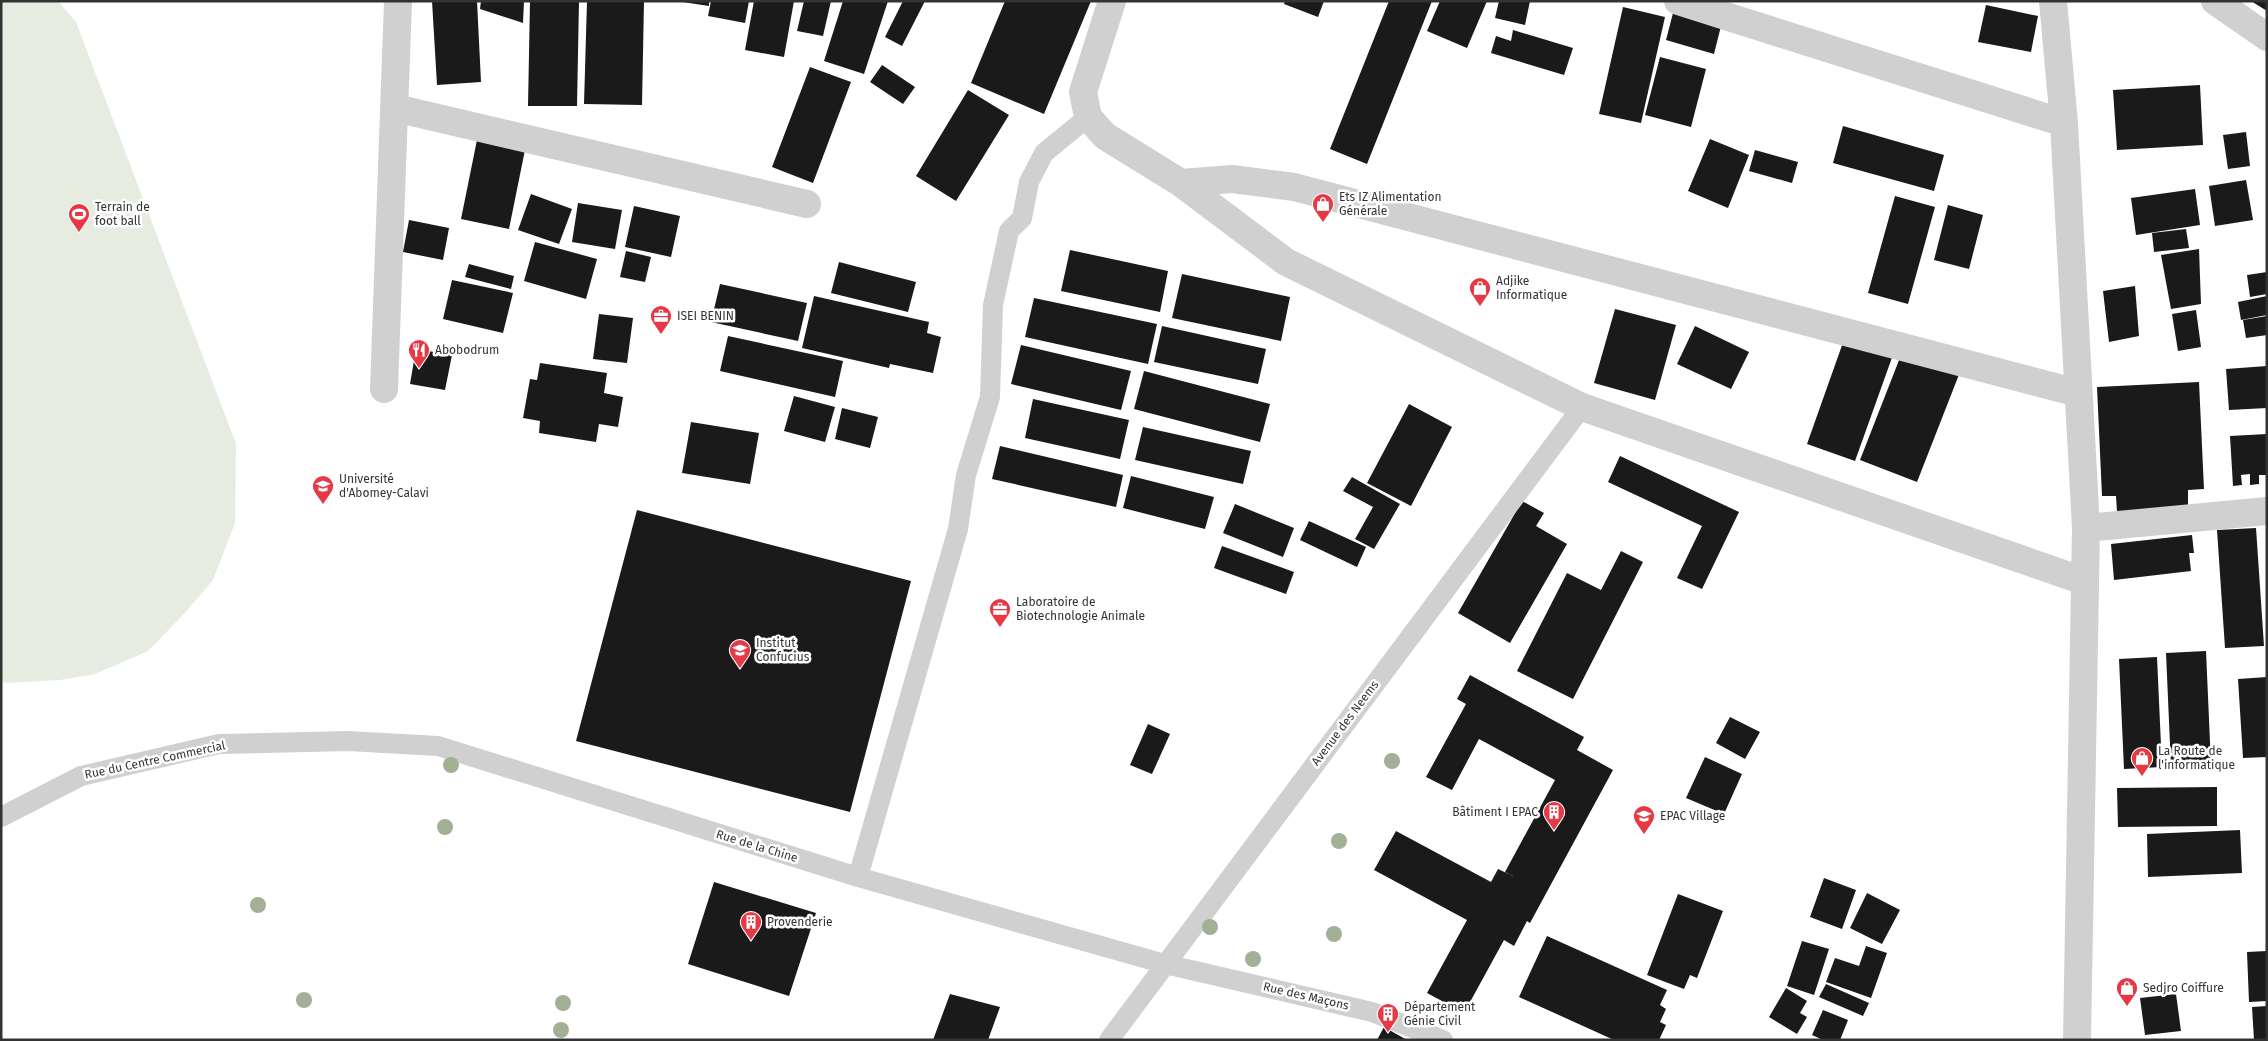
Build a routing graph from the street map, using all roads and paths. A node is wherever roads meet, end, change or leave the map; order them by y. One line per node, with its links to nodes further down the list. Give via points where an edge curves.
1 (398, 1): 7 (street)
2 (1112, 1): 8 (street, via 1083,92)
3 (1678, 1): 9 (street)
4 (2053, 1): 9 (street)
5 (2215, 1): 6 (street)
6 (2267, 37)
7 (395, 108): 11 (street); 12 (street)
8 (1088, 117): 10 (street, via 1105,136); 20 (lane, via 1044,153 1029,182 1022,218 1009,232 993,305 990,397 966,475 958,529)
9 (2064, 123): 13 (street)
10 (1181, 183): 13 (street, via 1232,179 1294,188); 14 (street, via 1286,262)
11 (807, 204)
12 (384, 389)
13 (2078, 393): 16 (street)
14 (1582, 407): 17 (street); 21 (lane, Avenue des Neems)
15 (2267, 511): 16 (street)
16 (2086, 528): 17 (street)
17 (2084, 581): 24 (street)
18 (348, 741): 19 (lane, Rue du Centre Commercial, via 219,744 81,776); 20 (lane, Rue de la Chine, via 438,746)
19 (1, 817)
20 (858, 877): 21 (lane, Rue de la Chine)
21 (1165, 964): 22 (lane, Avenue des Neems); 23 (lane, Rue des Maçons, via 1372,1012)
22 (1109, 1040)
23 (1442, 1040)
24 (2078, 1040)

